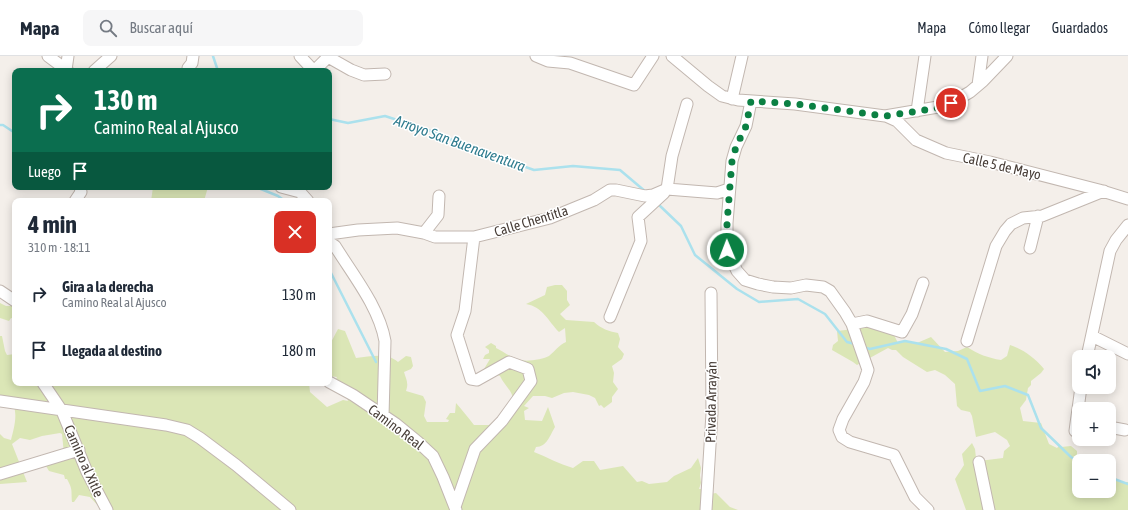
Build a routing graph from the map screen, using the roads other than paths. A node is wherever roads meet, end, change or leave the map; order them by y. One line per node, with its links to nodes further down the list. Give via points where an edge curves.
1 (48, 56): 13 (street)
2 (68, 56): 14 (street)
3 (111, 56): 15 (street)
4 (193, 56): 16 (street)
5 (300, 56): 17 (street)
6 (536, 56): 7 (street, via 548,61 570,63 634,85)
7 (653, 56)
8 (672, 56): 21 (street, via 722,96)
9 (742, 56): 21 (street)
10 (925, 56): 24 (street)
11 (982, 56): 20 (street)
12 (1007, 56): 20 (street)
13 (64, 68)
14 (67, 68)
15 (97, 68)
16 (188, 68)
17 (311, 68)
18 (317, 68): 19 (street, via 328,57 364,75)
19 (385, 74)
20 (978, 85): 24 (street, via 951,103)
21 (732, 98): 22 (street)
22 (751, 101): 25 (street, via 796,104); 26 (street, via 746,126 732,161)
23 (687, 104): 28 (street, via 672,156)
24 (917, 111): 25 (street)
25 (885, 116): 29 (street, Calle 5 de Mayo, via 897,121 916,140 946,153)
26 (729, 189): 28 (street, via 717,193); 46 (street, via 727,250 737,271 745,280 791,288 806,285 823,287 830,291)
27 (292, 190): 31 (street, via 300,192)
28 (667, 190): 32 (street)
29 (1104, 191): 33 (street, Calle 5 de Mayo); 34 (street)
30 (439, 196): 37 (street, via 438,215)
31 (305, 198)
32 (652, 198): 38 (street, Calle Chentitla, via 610,190 594,200 550,218); 45 (street, via 638,217 641,242)
33 (1128, 199)
34 (1038, 216): 40 (street); 48 (street, via 1023,218 1011,224 996,246)
35 (1128, 225): 47 (street, via 1110,251)
36 (332, 234): 37 (street, Calle Chentitla, via 397,228)
37 (424, 234): 38 (street, Calle Chentitla, via 435,237)
38 (474, 237): 61 (street, via 464,311 457,335 471,379 477,380 509,362 528,369 532,381 502,421 475,449)
39 (332, 244): 55 (street, via 377,312 382,326 385,341)
40 (1030, 248)
41 (923, 282): 46 (street, via 912,314 902,332 867,321)
42 (0, 291): 44 (street)
43 (711, 293): 64 (street, Privada Arrayán, via 712,413)
44 (12, 299)
45 (610, 317)
46 (852, 324): 65 (street, via 868,370 839,430 842,437 850,442 894,455 916,497)
47 (1092, 336): 49 (street); 50 (street)
48 (966, 342)
49 (1089, 350)
50 (1128, 354)
51 (332, 384): 55 (street, Camino Real)
52 (45, 386): 54 (street)
53 (0, 401): 54 (street)
54 (62, 411): 58 (street, Camino al Xitle); 63 (street, via 187,430 236,465)
55 (383, 416): 61 (street, Camino Real, via 433,456)
56 (1116, 428): 57 (street)
57 (1125, 430)
58 (79, 450): 60 (street); 62 (street, Camino al Xitle, via 87,472)
59 (979, 462): 66 (street)
60 (0, 474)
61 (456, 509)
62 (107, 510)
63 (290, 510)
64 (706, 510)
65 (928, 510)
66 (989, 510)

